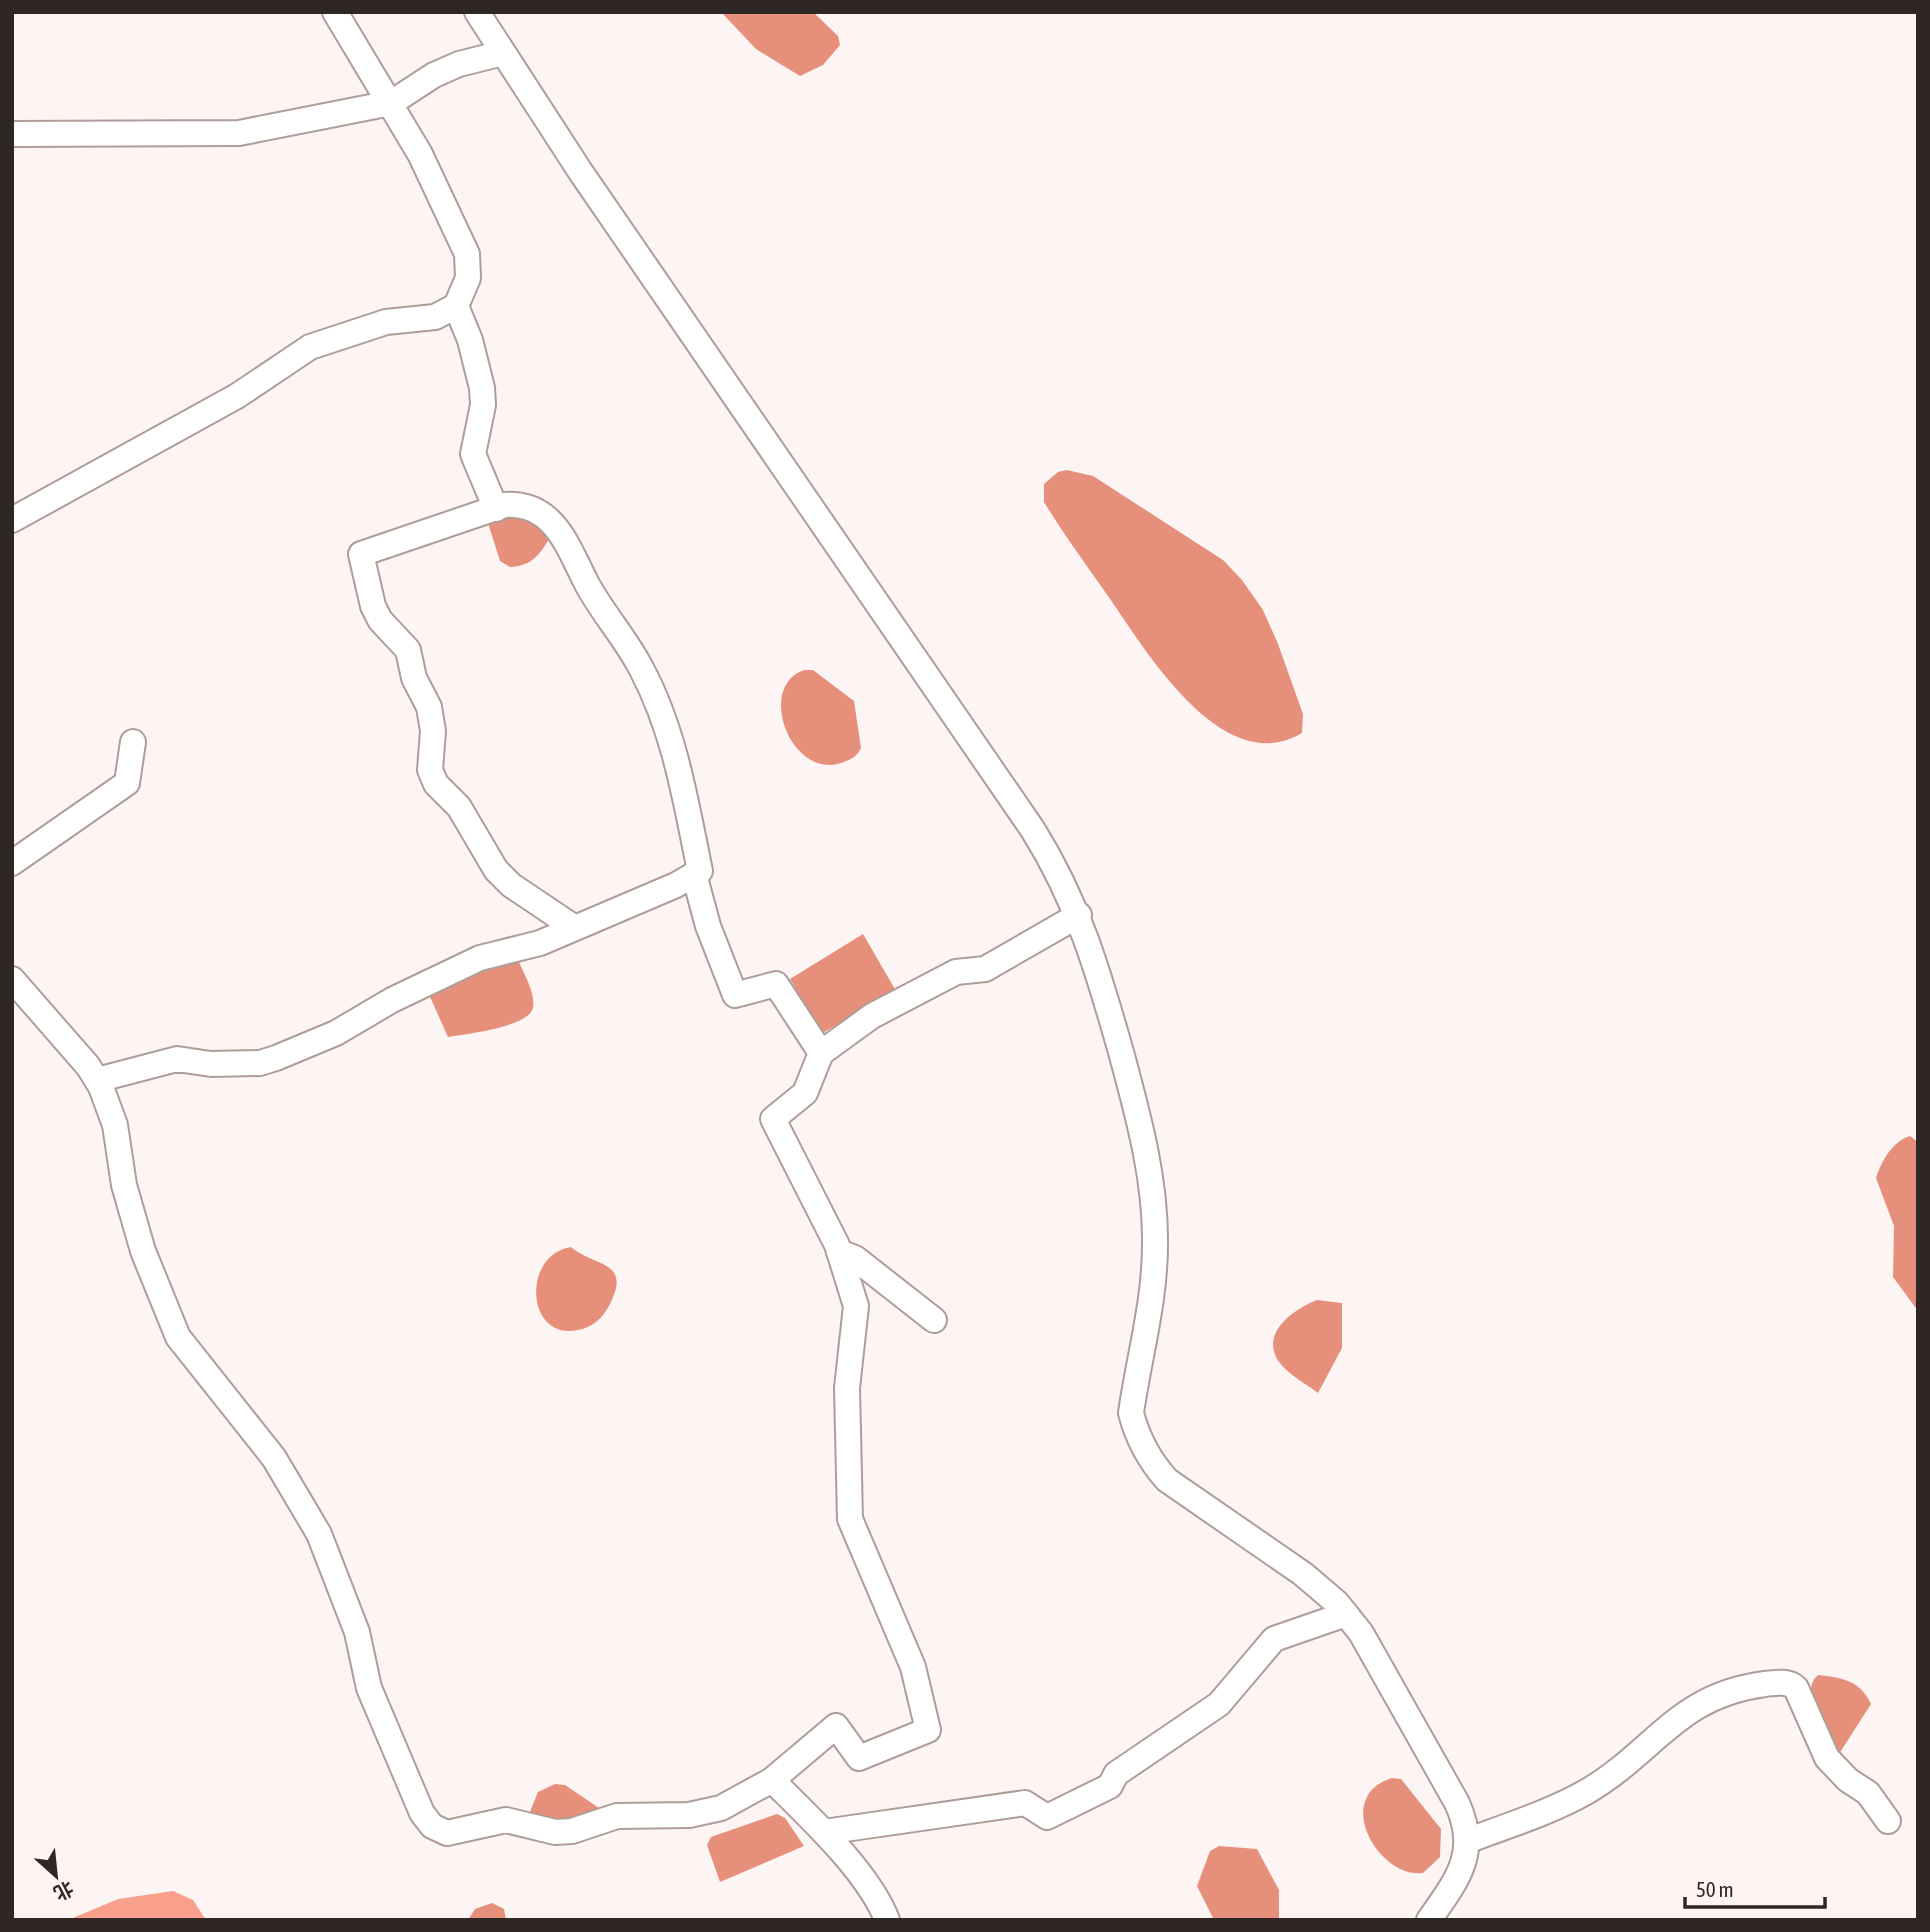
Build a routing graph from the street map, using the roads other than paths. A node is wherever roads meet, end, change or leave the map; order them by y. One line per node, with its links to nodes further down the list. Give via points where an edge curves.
1 (335, 12): 4 (street)
2 (477, 12): 3 (street)
3 (503, 53): 4 (street, via 434,75); 12 (street, via 1033,830)
4 (391, 103): 5 (street, via 239,133); 6 (street, via 467,254 468,278)
5 (12, 134)
6 (456, 306): 7 (street, via 482,388 473,454); 8 (street, via 435,317 386,322 310,347 236,396)
7 (496, 509): 11 (street, via 530,506 555,527 642,669 680,773 700,871); 13 (street, via 361,554 373,606 380,621 408,650 414,678 429,707 433,731 430,769 436,784 459,807 496,870)
8 (12, 520)
9 (133, 742): 10 (street, via 127,783)
10 (12, 863)
11 (694, 874): 13 (street); 15 (street, via 735,995 776,984)
12 (1079, 915): 15 (street, via 985,969 956,972 872,1016); 19 (street, via 1135,1102 1153,1194 1154,1273 1131,1413 1135,1429 1149,1458 1167,1480 1303,1574)
13 (575, 928): 16 (street, via 540,943 480,958 336,1033 276,1058 260,1063 211,1064 177,1059)
14 (12, 979): 16 (street)
15 (821, 1053): 17 (street, via 805,1093 773,1119)
16 (97, 1080): 20 (street, via 115,1125 124,1185 143,1251 178,1337 274,1458 320,1534 357,1632 369,1688 422,1813 432,1826 447,1833 506,1819 547,1831 572,1831 617,1816 689,1815 721,1808)
17 (839, 1252): 18 (street, via 855,1258); 20 (street, via 856,1307 847,1388 850,1519 913,1667 928,1730 859,1758 836,1726)
18 (934, 1320)
19 (1346, 1614): 22 (street, via 1274,1639 1219,1704 1116,1774 1110,1786 1047,1817 1025,1803); 23 (street, via 1457,1803)
20 (772, 1780): 22 (street)
21 (1888, 1821): 23 (street, via 1868,1793 1827,1758 1796,1688 1779,1682 1713,1696 1586,1792)
22 (824, 1832): 24 (street, via 874,1895)
23 (1467, 1841): 25 (street, via 1459,1876)
24 (887, 1920)
25 (1429, 1920)

